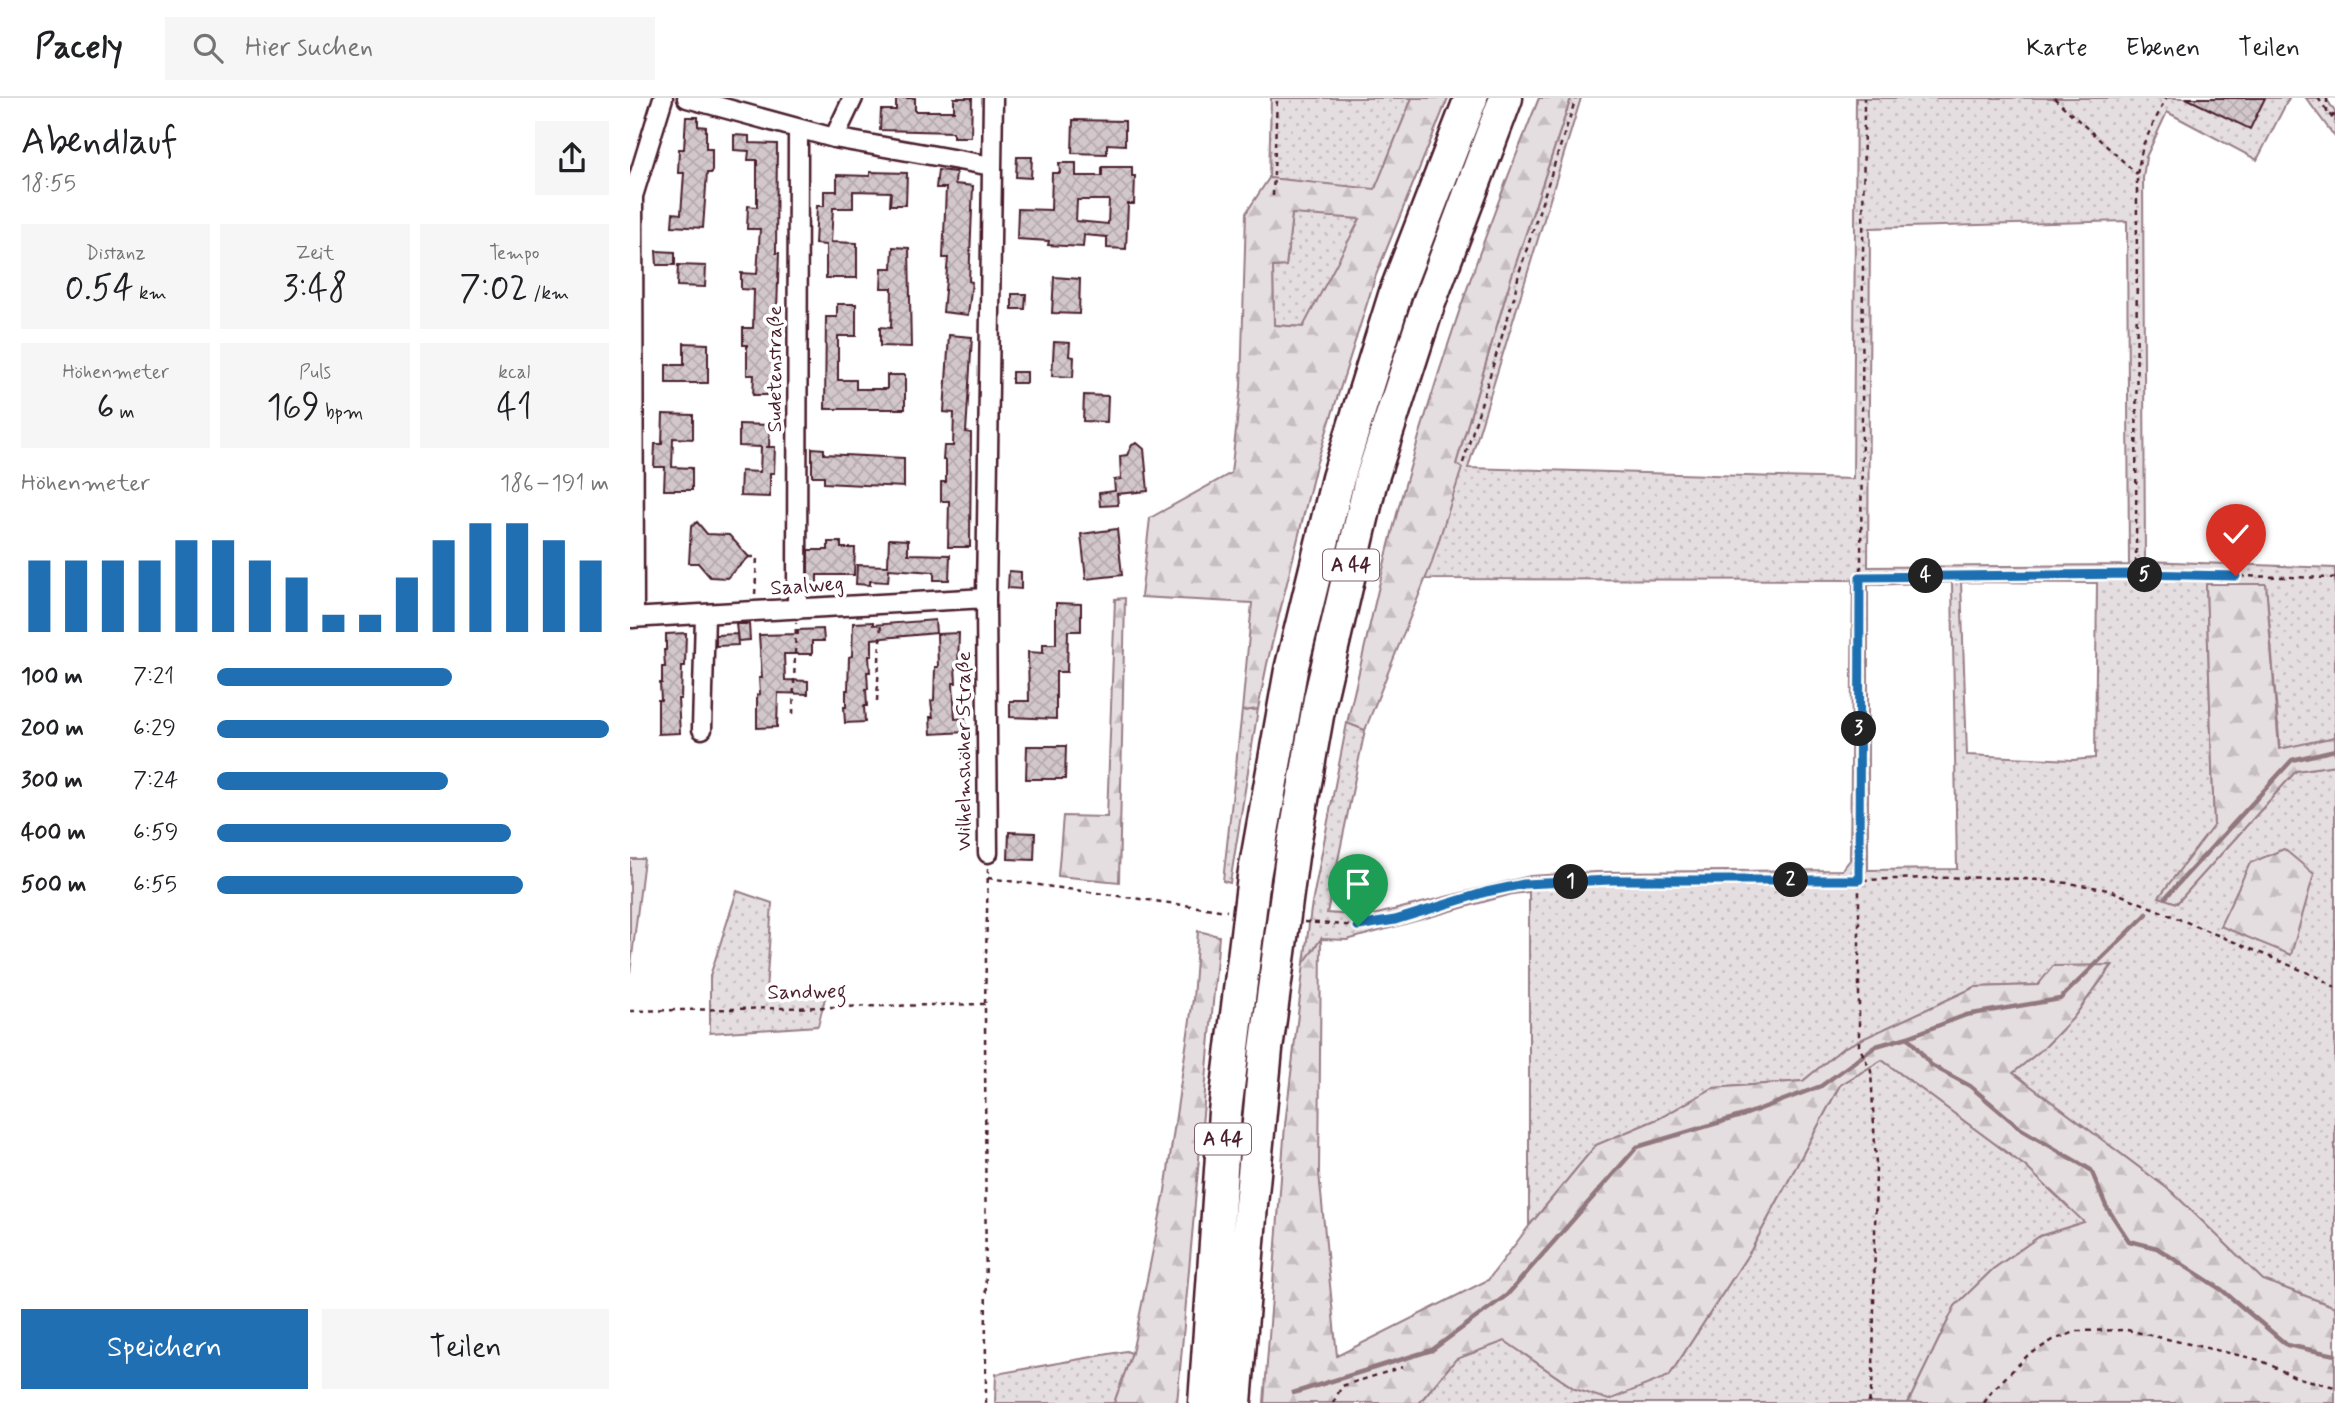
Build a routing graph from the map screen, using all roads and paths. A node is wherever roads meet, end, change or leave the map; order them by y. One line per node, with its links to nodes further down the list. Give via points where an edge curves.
1 (663, 98): 33 (street, via 634,196)
2 (687, 98): 14 (street)
3 (853, 98): 19 (street)
4 (993, 98): 20 (street, Wilhelmshöher Straße)
5 (1277, 98): 22 (path)
6 (1471, 98): 48 (highway, A 44, via 1396,292 1338,478 1291,670 1254,877 1225,1112)
7 (1506, 98): 49 (highway, A 44, via 1428,304 1370,484 1320,699 1270,1015)
8 (1576, 98): 23 (path)
9 (1864, 98): 26 (path)
10 (2054, 98): 21 (path)
11 (2166, 98): 21 (path, via 2143,145)
12 (2318, 98): 15 (path)
13 (2327, 98): 15 (path)
14 (715, 102): 18 (street)
15 (2327, 113): 16 (path); 17 (path)
16 (2335, 116)
17 (2335, 122)
18 (798, 128): 19 (street); 30 (street, Sudetenstraße)
19 (834, 138): 20 (street)
20 (992, 166): 28 (street, Wilhelmshöher Straße)
21 (2137, 174): 25 (path)
22 (1273, 196)
23 (1463, 463)
24 (750, 557): 31 (path, via 757,557)
25 (2136, 574): 26 (path); 27 (path)
26 (1860, 577): 39 (path)
27 (2335, 578)
28 (986, 598): 29 (street, Saalweg); 37 (street, Wilhelmshöher Straße)
29 (882, 603): 30 (street, Saalweg); 34 (path)
30 (797, 610): 31 (street, Saalweg); 35 (path)
31 (755, 612): 32 (street, Saalweg)
32 (705, 615): 33 (street, Saalweg); 36 (street)
33 (632, 618)
34 (877, 701)
35 (793, 714)
36 (702, 729)
37 (988, 853): 38 (path, Wilhelmshöher Straße)
38 (988, 878): 40 (path); 43 (path, Wilhelmshöher Straße)
39 (1859, 880): 41 (path, via 1524,884 1395,920 1358,926); 42 (path, via 1958,878 2083,884 2112,891); 51 (path, via 1859,1046 1871,1071 1876,1164 1873,1376)
40 (1228, 911)
41 (1304, 922)
42 (2335, 987)
43 (985, 1004): 44 (path, Sandweg); 47 (path, Wilhelmshöher Straße)
44 (630, 1011)
45 (1403, 1367): 50 (path, via 1342,1386)
46 (2335, 1388): 52 (path, via 2295,1377 2260,1360 2127,1330 2078,1331 2027,1356)
47 (986, 1403)
48 (1205, 1403)
49 (1235, 1403)
50 (1333, 1403)
51 (1868, 1403)
52 (1984, 1403)

